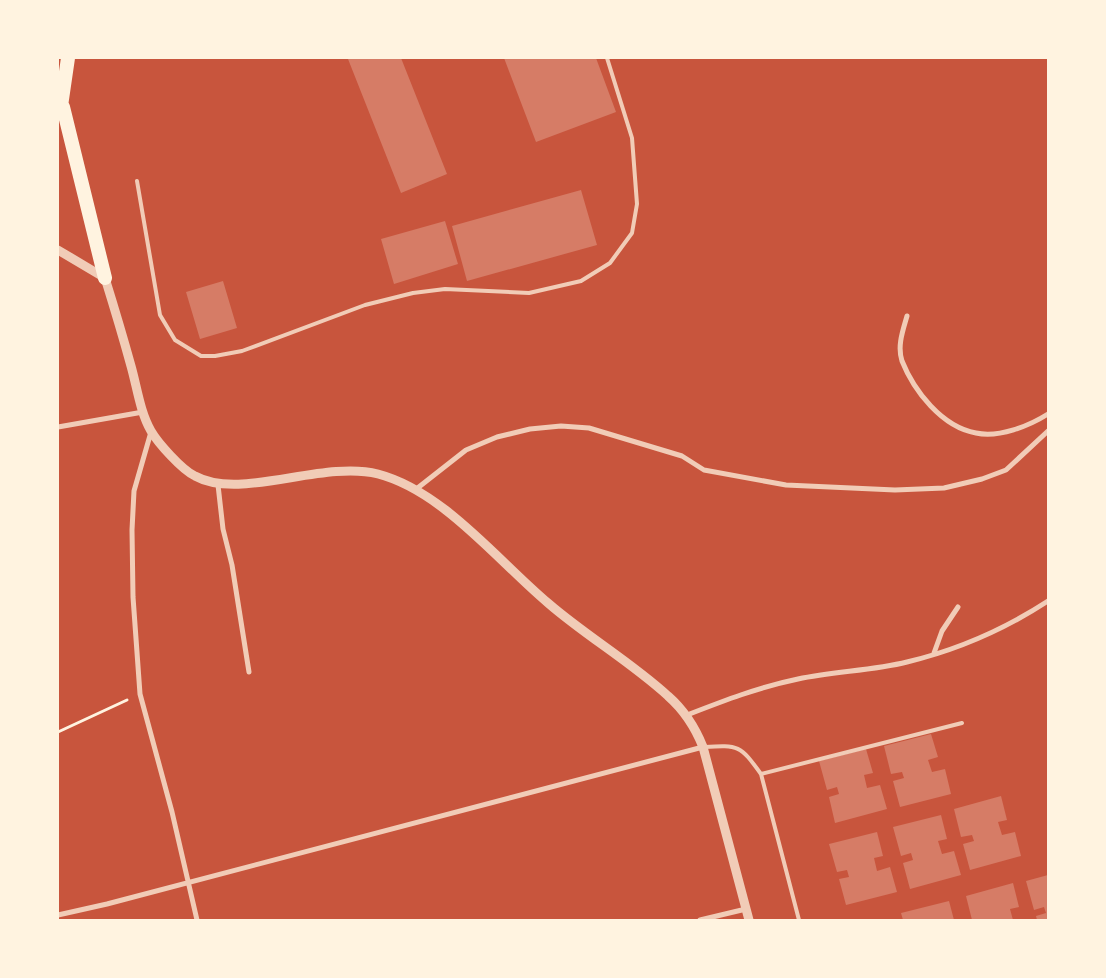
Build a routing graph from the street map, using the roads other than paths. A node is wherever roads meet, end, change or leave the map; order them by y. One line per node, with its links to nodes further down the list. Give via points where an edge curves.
1 (68, 58): 3 (highway)
2 (608, 58): 5 (lane, via 632,138 637,204 632,232 616,255 581,280 529,293 445,289 413,293 365,305 242,351 200,356 176,340 160,315)
3 (63, 107): 4 (highway); 7 (highway)
4 (58, 120)
5 (137, 181)
6 (58, 250): 7 (street)
7 (105, 278): 9 (street)
8 (907, 316): 10 (street, via 900,338 902,360 920,392 941,417 976,433 1032,425)
9 (144, 412): 11 (street); 12 (street)
10 (1048, 414)
11 (58, 427)
12 (151, 431): 14 (street, via 193,476); 24 (street, via 134,491 132,530 140,694)
13 (1048, 431): 15 (street, via 1006,470 944,488 895,490 786,485 704,470 682,456 589,428 561,426 497,437 466,450)
14 (218, 485): 15 (street, via 248,484 334,471 377,474); 19 (street)
15 (414, 490): 20 (street, via 456,517 547,603 668,695)
16 (1048, 601): 18 (street, via 1016,622 960,646)
17 (958, 607): 18 (street, via 942,631)
18 (934, 653): 20 (street, via 907,662 800,678 761,688)
19 (249, 672)
20 (686, 715): 22 (street, via 697,730)
21 (962, 723): 23 (lane)
22 (703, 747): 23 (lane, via 732,746 748,756); 24 (street); 25 (street)
23 (761, 774): 30 (lane)
24 (189, 882): 26 (street); 27 (street)
25 (746, 909): 28 (street); 29 (street)
26 (58, 916)
27 (197, 920)
28 (700, 920)
29 (749, 920)
30 (798, 920)

